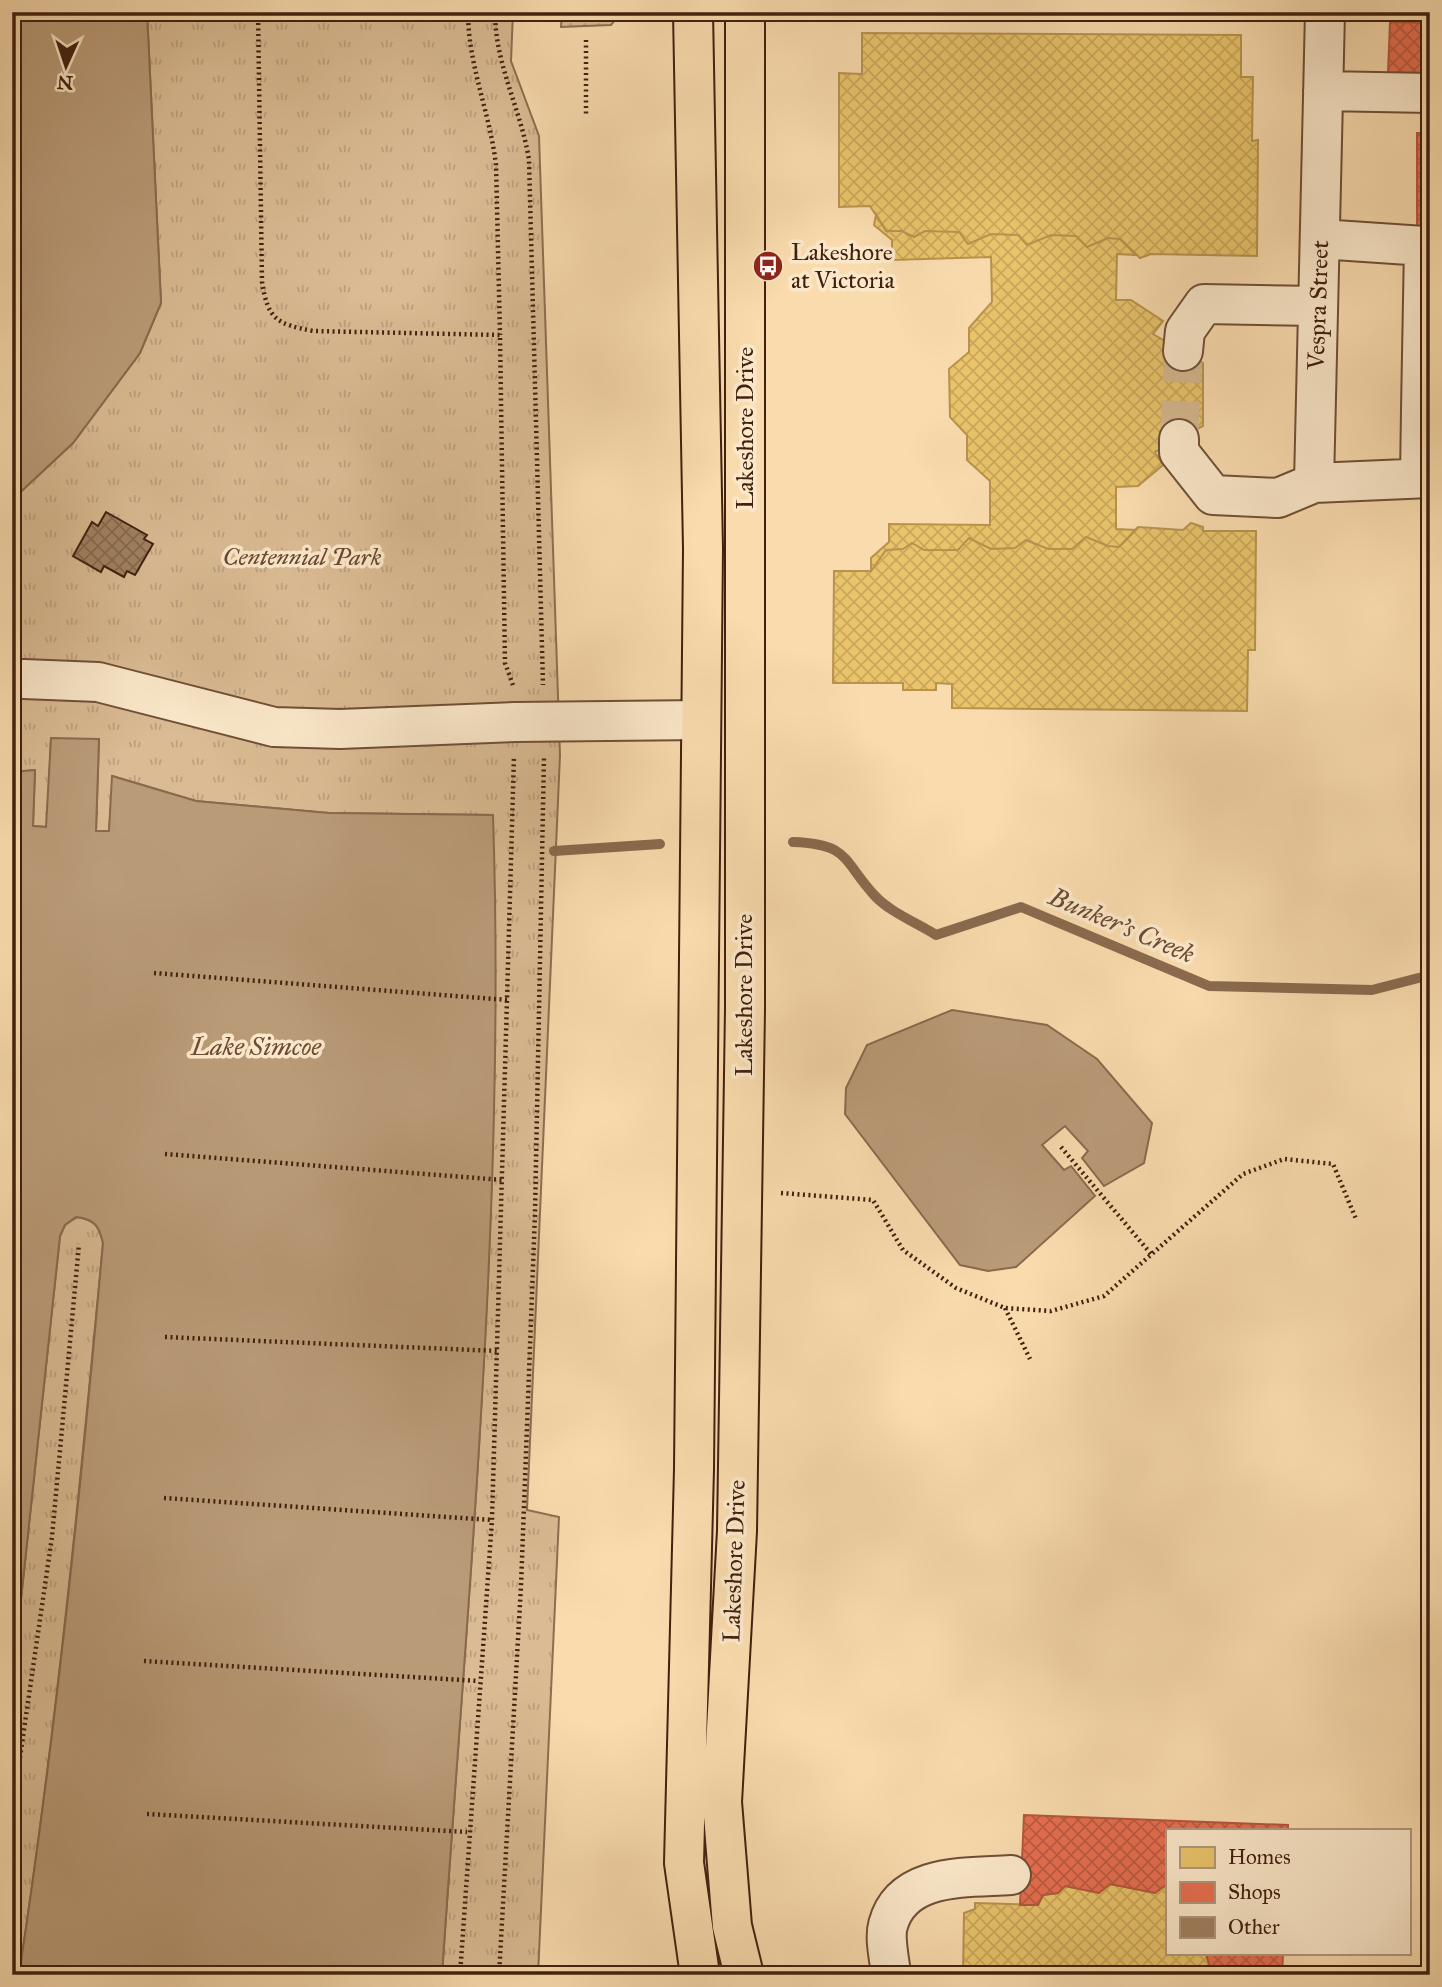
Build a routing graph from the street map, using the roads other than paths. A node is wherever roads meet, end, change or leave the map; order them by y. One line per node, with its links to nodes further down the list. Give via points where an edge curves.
1 (693, 12): 14 (main road, via 703,549)
2 (745, 12): 17 (main road, Lakeshore Drive, via 745,1023 737,1531 722,1802 732,1926)
3 (1325, 12): 4 (street, Vespra Street)
4 (1323, 91): 5 (street); 6 (street, Vespra Street)
5 (1430, 93)
6 (1320, 239): 7 (street, Vespra Street); 9 (street, via 1424,246)
7 (1318, 306): 8 (street, via 1204,303 1185,331); 12 (street, Vespra Street)
8 (1183, 351)
9 (1425, 410): 11 (street)
10 (1179, 439): 12 (street, via 1179,452 1213,495 1278,498)
11 (1425, 478): 12 (street)
12 (1314, 483)
13 (23, 678): 14 (street, via 98,682 274,727)
14 (701, 720): 16 (main road, via 694,1469 684,1863)
15 (1011, 1875): 18 (street, via 931,1881 904,1897 887,1926)
16 (700, 1975)
17 (744, 1975)
18 (891, 1975)

